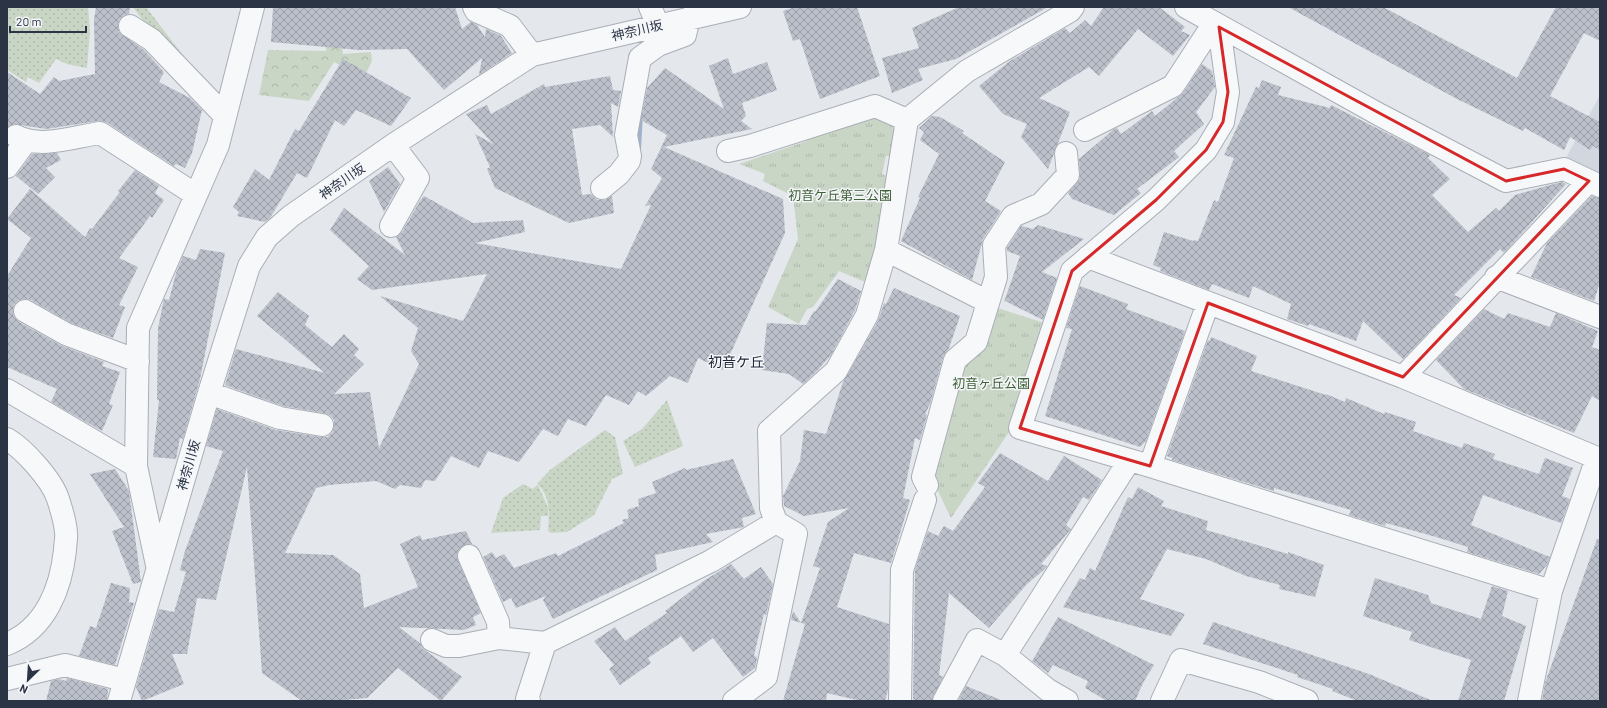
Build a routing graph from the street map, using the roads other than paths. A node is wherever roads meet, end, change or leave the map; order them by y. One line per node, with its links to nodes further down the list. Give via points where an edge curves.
1 (253, 7): 11 (street)
2 (474, 7): 10 (street, via 476,11 510,26)
3 (740, 7): 7 (street, 神奈川坂)
4 (1073, 7): 12 (street, via 967,71)
5 (1186, 7): 8 (street)
6 (654, 16): 7 (street, 神奈川坂); 10 (street, 神奈川坂)
7 (689, 18): 19 (street, via 685,35 658,45 640,58 626,135 629,161 620,174)
8 (1217, 25): 13 (street, via 1173,86); 18 (street, via 1506,181 1564,169); 23 (street, via 1228,92 1223,122 1206,150 1156,200)
9 (130, 26): 11 (street, via 152,40)
10 (532, 55): 14 (street, 神奈川坂)
11 (225, 116): 20 (street, via 218,145)
12 (907, 120): 15 (street, via 875,106); 22 (street)
13 (1085, 130)
14 (393, 145): 21 (street, via 418,178); 32 (street, 神奈川坂, via 291,216 267,237 249,266)
15 (728, 151)
16 (1066, 153): 25 (street, via 1068,175 1041,204 1013,216 994,246 996,278)
17 (7, 167): 20 (street, via 21,138 39,143 100,133)
18 (1594, 183): 24 (street)
19 (602, 188)
20 (196, 195): 29 (street, via 138,328)
21 (391, 226)
22 (886, 250): 25 (street); 39 (street, via 867,315 836,371 761,432 771,508)
23 (1088, 257): 26 (street); 36 (street, via 1072,270 1020,428)
24 (1496, 277): 28 (street); 30 (street)
25 (988, 302): 53 (street, via 976,342 955,360 923,477 926,492 902,570)
26 (1208, 304): 30 (street); 38 (street)
27 (26, 311): 29 (street, via 66,334)
28 (1600, 317)
29 (138, 361): 37 (street)
30 (1403, 378): 35 (street)
31 (7, 390): 37 (street)
32 (209, 393): 33 (street, via 280,418); 41 (street, 神奈川坂, via 180,512)
33 (322, 425)
34 (7, 439): 45 (street, via 37,466 58,497 66,532 63,566 54,598 35,626)
35 (1598, 453): 42 (street)
36 (1129, 460): 38 (street); 47 (street)
37 (136, 466): 41 (street)
38 (1150, 466): 42 (street)
39 (776, 522): 46 (street, via 711,561); 52 (street, via 796,534 766,677)
40 (469, 556): 43 (street, via 498,622)
41 (158, 566): 49 (street, 神奈川坂)
42 (1551, 592): 58 (street)
43 (499, 638): 44 (street, via 446,646); 46 (street)
44 (432, 640)
45 (7, 644)
46 (545, 644): 51 (street, via 527,699)
47 (1005, 655): 54 (street, via 977,640); 55 (street, via 1048,690)
48 (7, 679): 49 (street, via 65,665)
49 (124, 680): 50 (street, 神奈川坂)
50 (119, 701)
51 (529, 701)
52 (734, 701)
53 (900, 701)
54 (944, 701)
55 (1067, 701)
56 (1162, 701): 57 (street, via 1181,660 1259,682)
57 (1307, 701)
58 (1529, 701)

